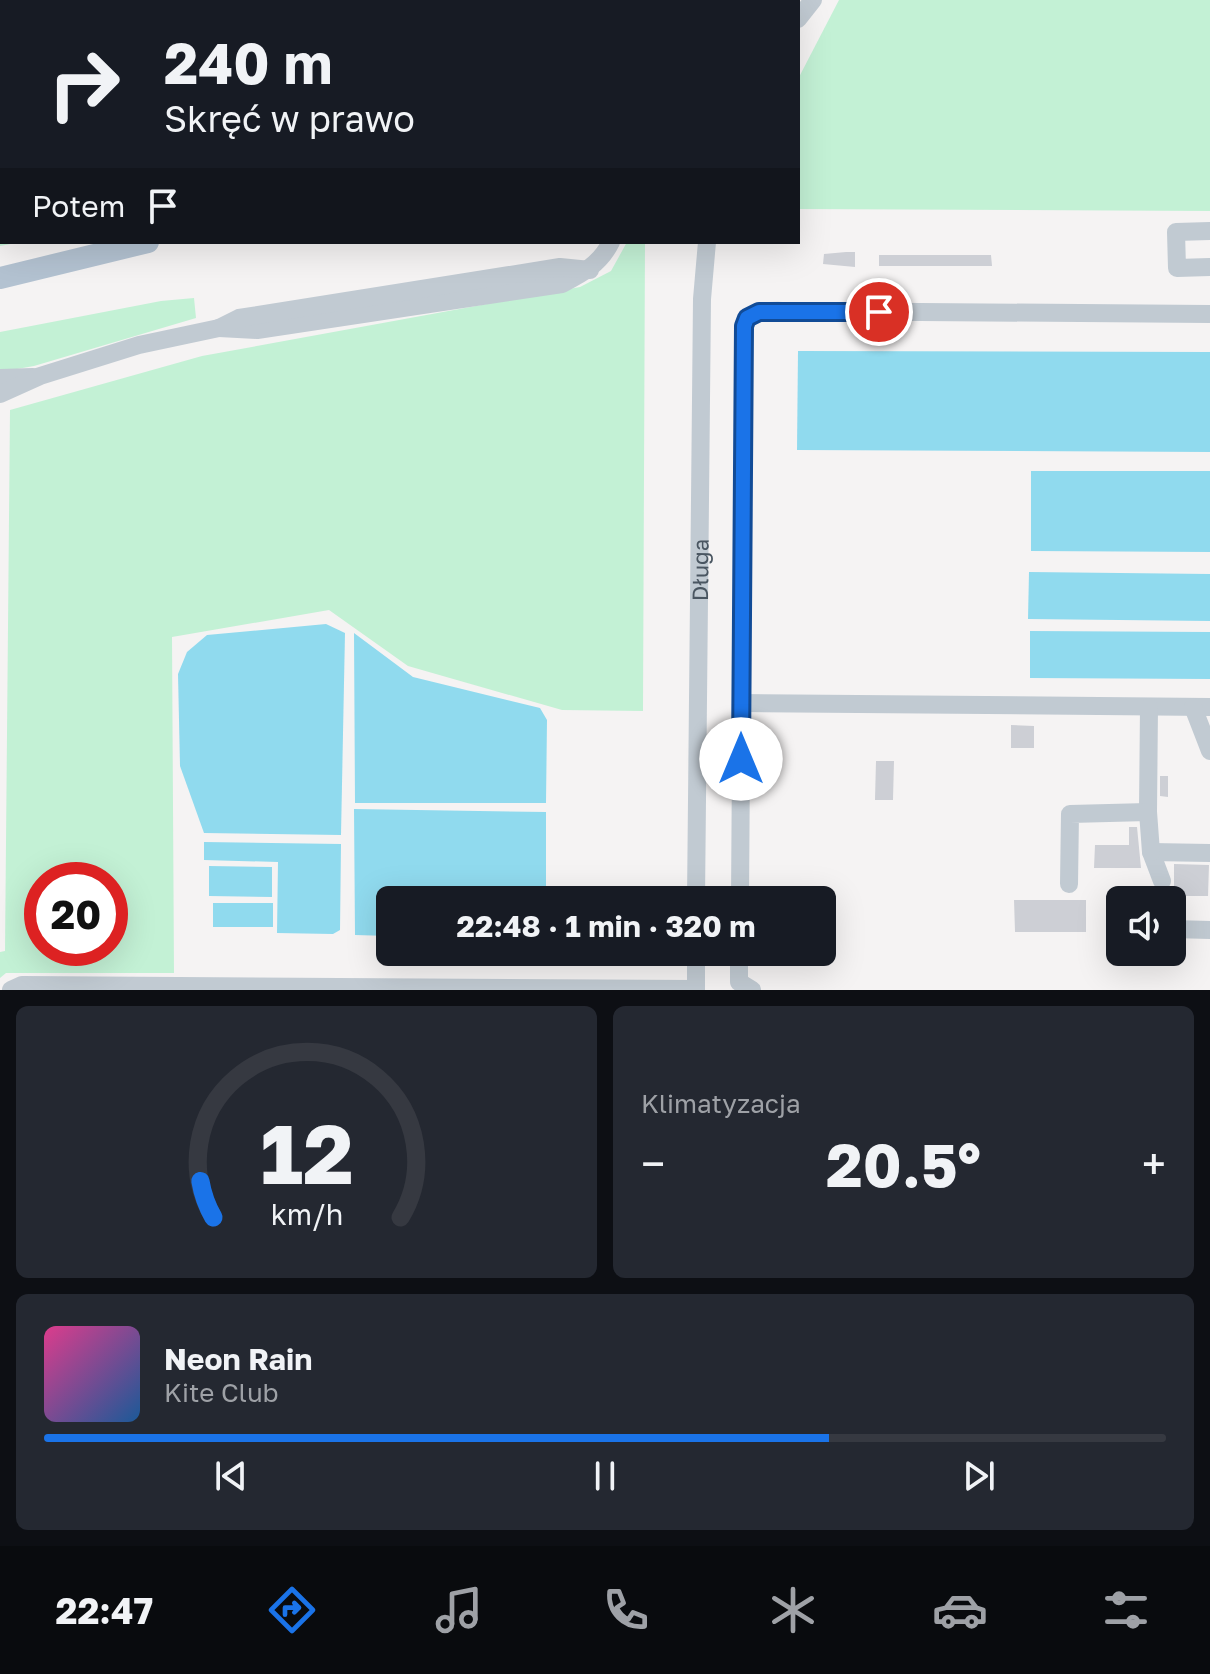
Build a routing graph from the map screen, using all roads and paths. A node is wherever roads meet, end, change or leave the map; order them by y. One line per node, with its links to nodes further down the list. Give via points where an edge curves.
1 (813, 0): 2 (street)
2 (800, 16)
3 (1210, 231): 7 (street, via 1176,232 1176,244 1177,268)
4 (140, 244): 8 (main road)
5 (610, 244): 10 (street, via 590,270 562,284 257,330 219,328 139,345)
6 (707, 244): 22 (street, Długa)
7 (1210, 267)
8 (0, 278)
9 (1210, 314): 13 (street, via 789,311 747,318)
10 (40, 376): 11 (street); 12 (street)
11 (0, 378)
12 (0, 394)
13 (741, 703): 14 (street); 23 (street)
14 (1149, 707): 15 (street); 17 (street)
15 (1202, 707): 16 (street)
16 (1210, 751)
17 (1148, 812): 18 (street); 21 (street, via 1070,814)
18 (1151, 852): 19 (street); 20 (street)
19 (1210, 853)
20 (1162, 881)
21 (1069, 884)
22 (696, 886)
23 (740, 886)
24 (1186, 929): 25 (street)
25 (1210, 930)
26 (696, 966): 29 (street)
27 (739, 966): 30 (street, via 739,982)
28 (11, 990): 29 (street, via 22,985)
29 (696, 990)
30 (752, 990)

